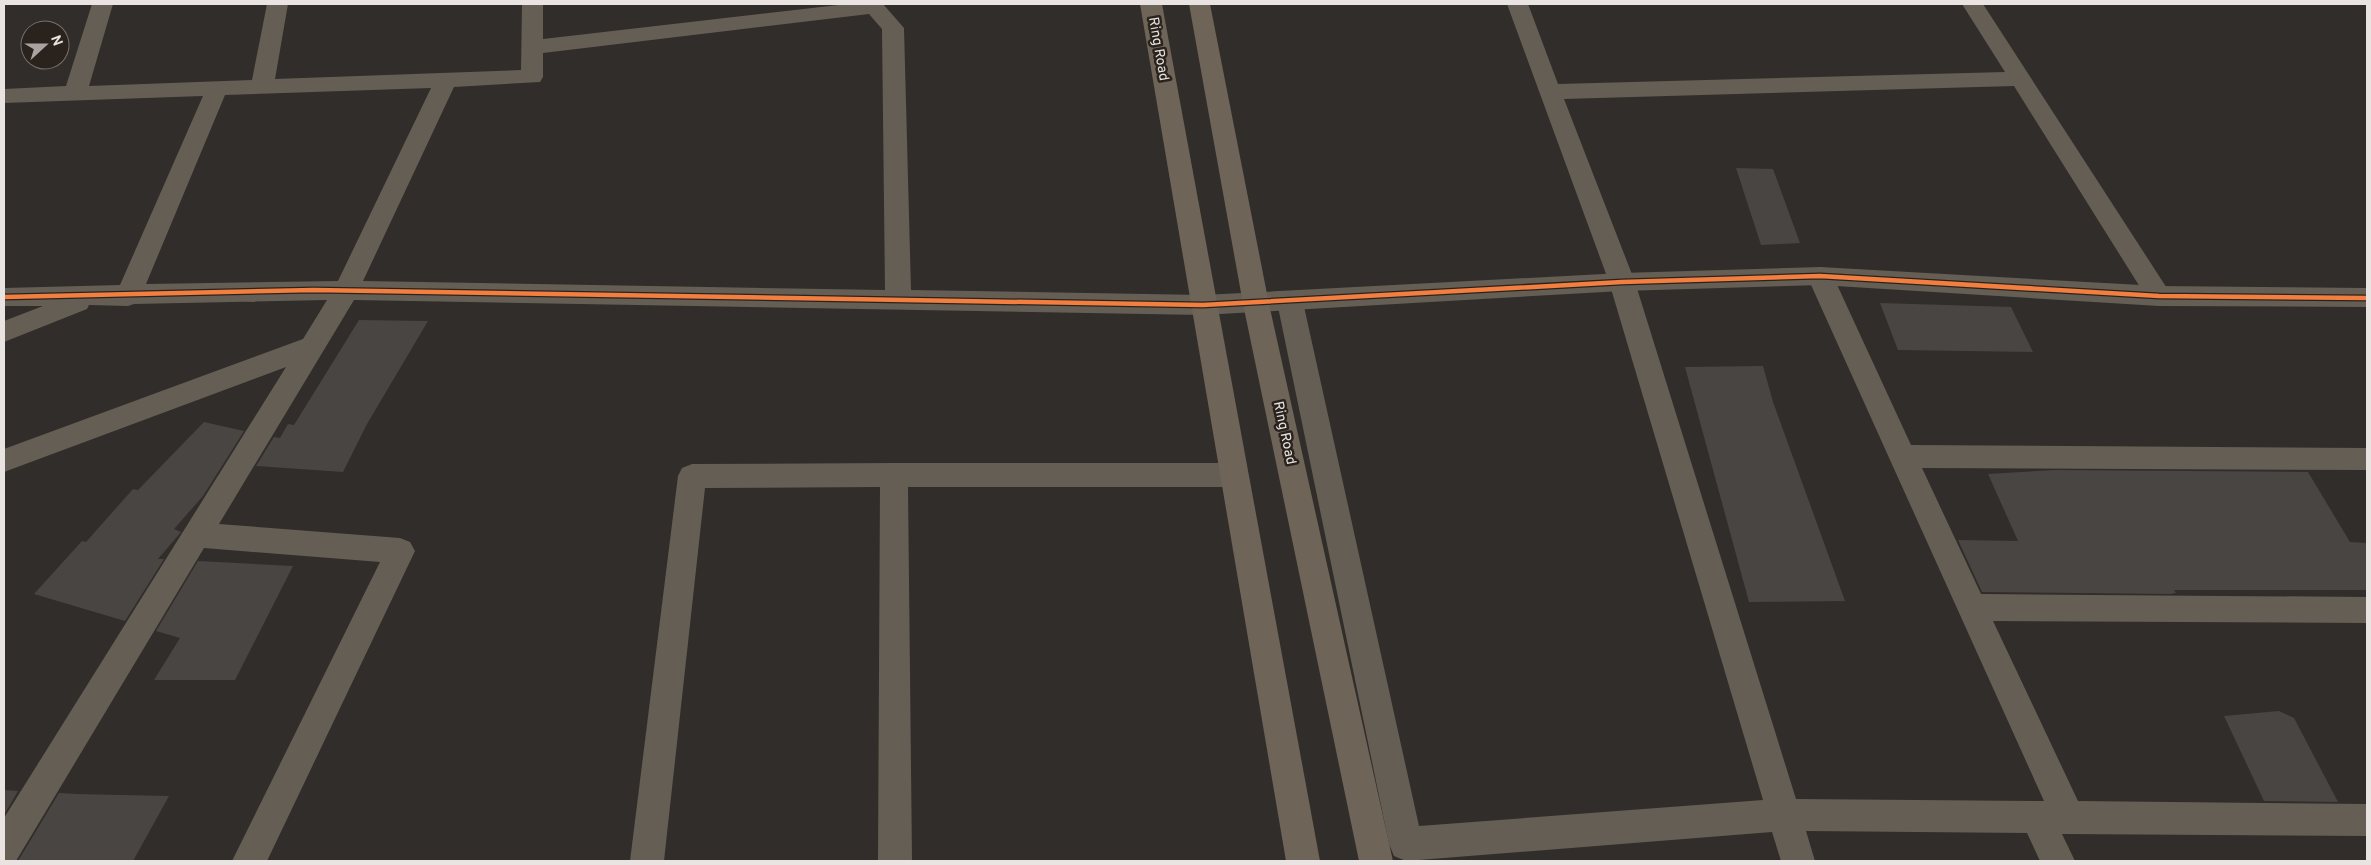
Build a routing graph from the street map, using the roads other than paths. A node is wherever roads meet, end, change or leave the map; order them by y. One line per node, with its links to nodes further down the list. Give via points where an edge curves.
1 (102, 4): 15 (street)
2 (278, 4): 12 (street)
3 (532, 4): 9 (street)
4 (1151, 4): 28 (highway, Ring Road)
5 (1199, 4): 27 (highway, Ring Road)
6 (1517, 4): 14 (street)
7 (1973, 4): 10 (street)
8 (874, 6): 9 (street); 25 (street, via 892,28)
9 (532, 48): 11 (street, via 532,78)
10 (2021, 79): 14 (street); 21 (street)
11 (446, 80): 12 (street); 19 (street)
12 (262, 87): 13 (street)
13 (217, 89): 15 (street); 20 (street)
14 (1550, 92): 18 (street)
15 (75, 94): 16 (street)
16 (4, 96)
17 (1820, 276): 18 (street); 21 (street); 31 (street)
18 (1622, 282): 26 (street); 39 (street)
19 (346, 291): 20 (street); 25 (street); 30 (street)
20 (128, 296): 23 (street)
21 (2159, 296): 24 (street)
22 (4, 297): 23 (street)
23 (91, 297): 29 (street)
24 (2367, 298)
25 (898, 300): 28 (street)
26 (1290, 302): 27 (street); 39 (street, via 1406,844)
27 (1256, 304): 28 (street); 48 (highway, Ring Road)
28 (1203, 305): 35 (highway, Ring Road)
29 (4, 332)
30 (310, 348): 33 (street); 36 (street)
31 (1902, 456): 32 (street); 37 (street)
32 (2367, 459)
33 (4, 461)
34 (894, 475): 35 (street); 45 (street, via 692,476); 46 (street)
35 (1233, 475): 47 (highway, Ring Road)
36 (196, 536): 43 (street); 44 (street, via 400,551)
37 (1972, 607): 38 (street); 41 (street)
38 (2367, 610)
39 (1784, 815): 40 (street); 49 (street)
40 (2036, 817): 41 (street); 50 (street)
41 (2068, 817): 42 (street)
42 (2367, 820)
43 (4, 849)
44 (249, 861)
45 (647, 861)
46 (895, 861)
47 (1303, 861)
48 (1376, 861)
49 (1798, 861)
50 (2058, 861)

